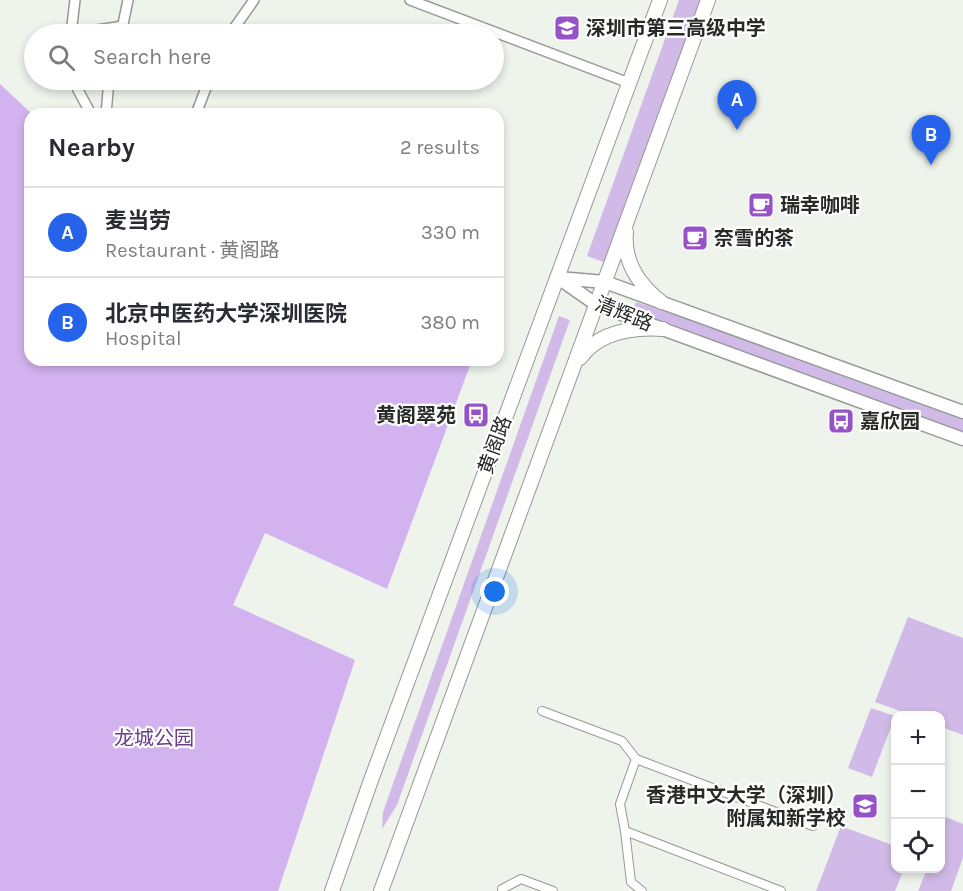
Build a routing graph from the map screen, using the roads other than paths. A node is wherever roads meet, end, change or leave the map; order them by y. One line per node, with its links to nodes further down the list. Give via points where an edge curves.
1 (75, 0): 7 (street)
2 (128, 0): 8 (street)
3 (254, 0): 9 (street)
4 (410, 0): 10 (street)
5 (660, 0): 12 (main road, 黄阁路)
6 (708, 0): 19 (main road)
7 (72, 24)
8 (123, 24)
9 (237, 24)
10 (473, 24)
11 (504, 36): 12 (street)
12 (629, 83): 20 (main road, 黄阁路)
13 (78, 90): 16 (street)
14 (108, 90): 17 (street)
15 (205, 90): 18 (street)
16 (88, 108)
17 (106, 108)
18 (198, 108)
19 (628, 221): 21 (main road); 22 (main road, via 626,236 631,264 647,291)
20 (557, 278): 21 (street, 清辉路); 23 (street, 清辉路); 33 (main road, 黄阁路)
21 (605, 282): 22 (street, 清辉路); 23 (main road)
22 (661, 302): 26 (street, 清辉路)
23 (597, 305): 24 (street, 清辉路); 25 (main road)
24 (663, 329): 25 (main road, via 616,333 592,345); 27 (street, 清辉路)
25 (575, 364): 34 (main road)
26 (963, 412)
27 (963, 439)
28 (542, 711): 29 (street, via 622,741)
29 (636, 759): 30 (street); 31 (street, via 620,804)
30 (813, 826)
31 (625, 831): 36 (street, via 631,882); 37 (street)
32 (502, 889): 35 (street, via 521,879)
33 (332, 891)
34 (381, 891)
35 (553, 891)
36 (642, 891)
37 (781, 891)

